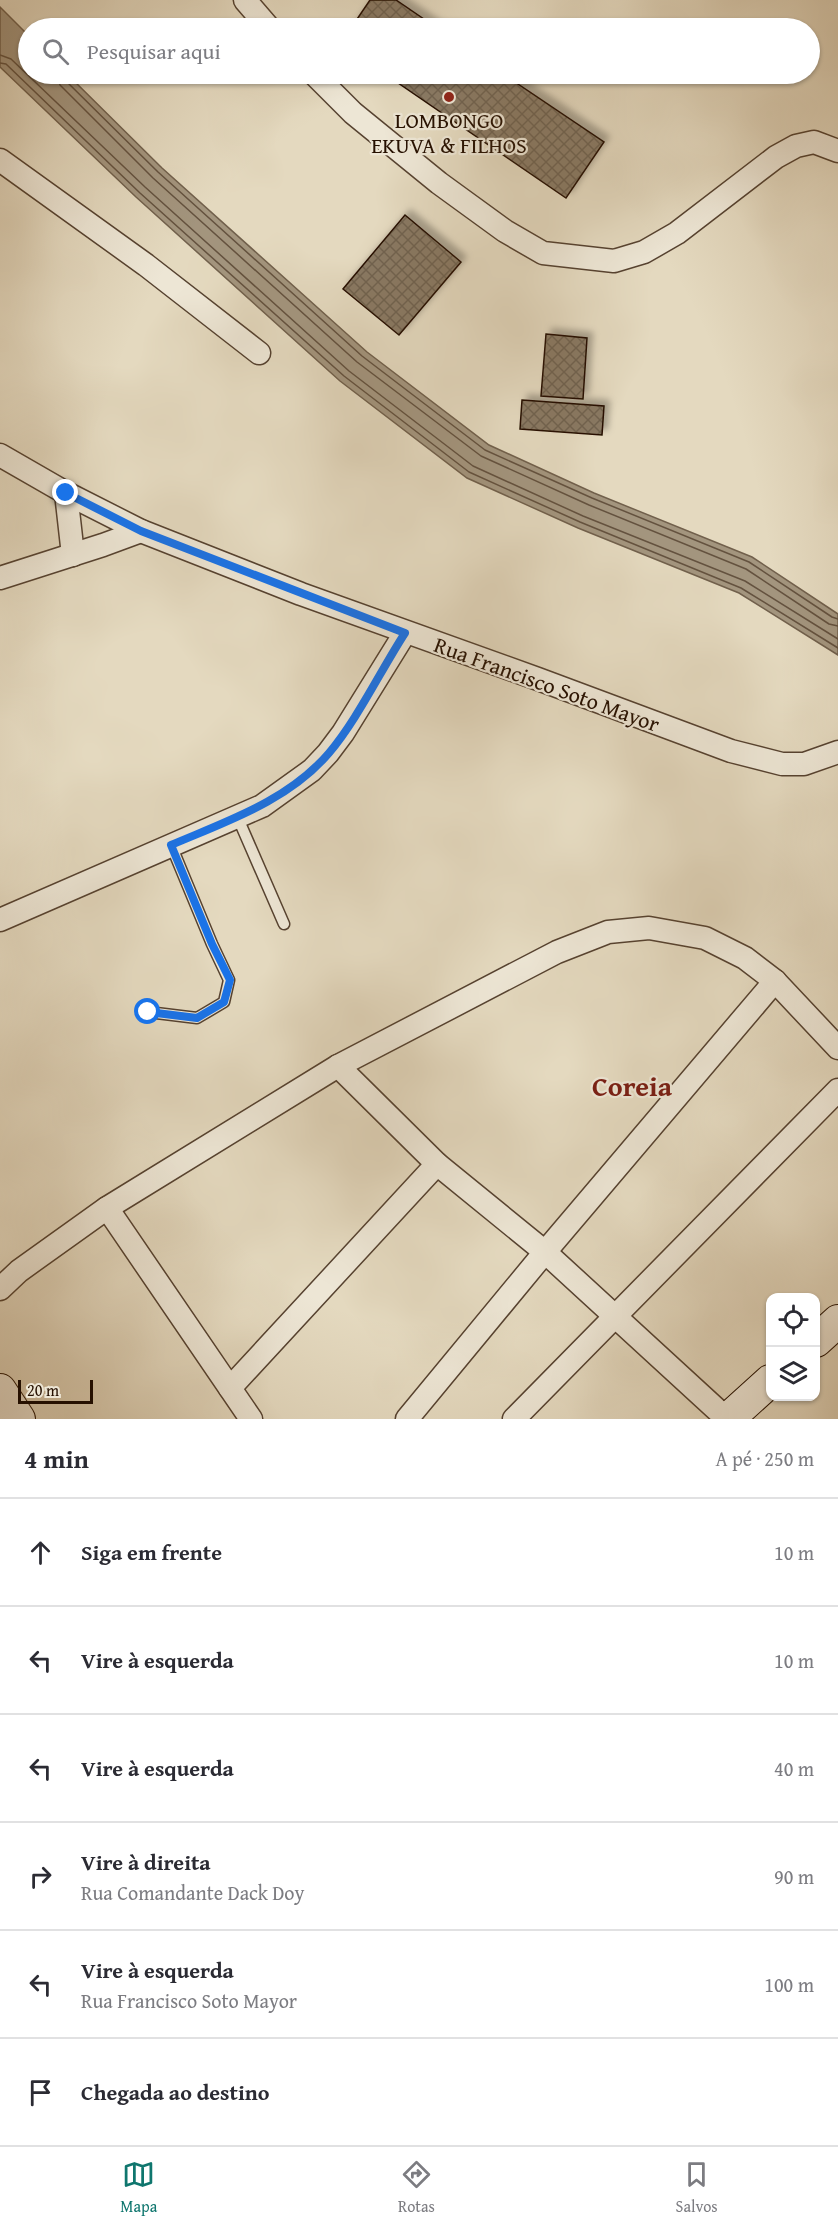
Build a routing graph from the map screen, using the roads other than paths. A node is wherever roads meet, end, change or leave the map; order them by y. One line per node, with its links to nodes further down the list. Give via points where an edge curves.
1 (245, 0): 2 (street)
2 (260, 18)
3 (324, 84): 4 (street, via 353,113 439,183 543,253 614,261 644,252 677,233 796,146 814,142)
4 (838, 152)
5 (0, 160): 6 (street, via 146,265)
6 (259, 353)
7 (0, 455): 8 (street, Rua Francisco Soto Mayor)
8 (66, 493): 9 (street, Rua Francisco Soto Mayor); 10 (street)
9 (141, 531): 10 (street); 12 (street, Rua Francisco Soto Mayor)
10 (73, 555): 11 (street)
11 (0, 578)
12 (405, 633): 13 (street, Rua Francisco Soto Mayor, via 758,760 804,764); 14 (street, via 328,753 287,789 262,806)
13 (838, 752)
14 (237, 816): 15 (street); 17 (lane)
15 (171, 845): 16 (street); 19 (lane, via 230,980 224,1002 197,1018)
16 (0, 920)
17 (284, 924)
18 (775, 981): 20 (street); 21 (street, via 745,958 705,938 649,928 608,932 557,952); 25 (street)
19 (148, 1012)
20 (838, 1048)
21 (338, 1066): 23 (street); 24 (street)
22 (838, 1090): 27 (street)
23 (437, 1164): 25 (street); 31 (street)
24 (107, 1208): 26 (street); 31 (street)
25 (545, 1252): 27 (street); 35 (street)
26 (0, 1289)
27 (616, 1317): 36 (street); 37 (street)
28 (838, 1320): 29 (street)
29 (820, 1337)
30 (766, 1385): 37 (street)
31 (230, 1388): 34 (street)
32 (0, 1390): 33 (street)
33 (19, 1419)
34 (251, 1419)
35 (407, 1419)
36 (514, 1419)
37 (728, 1419)

